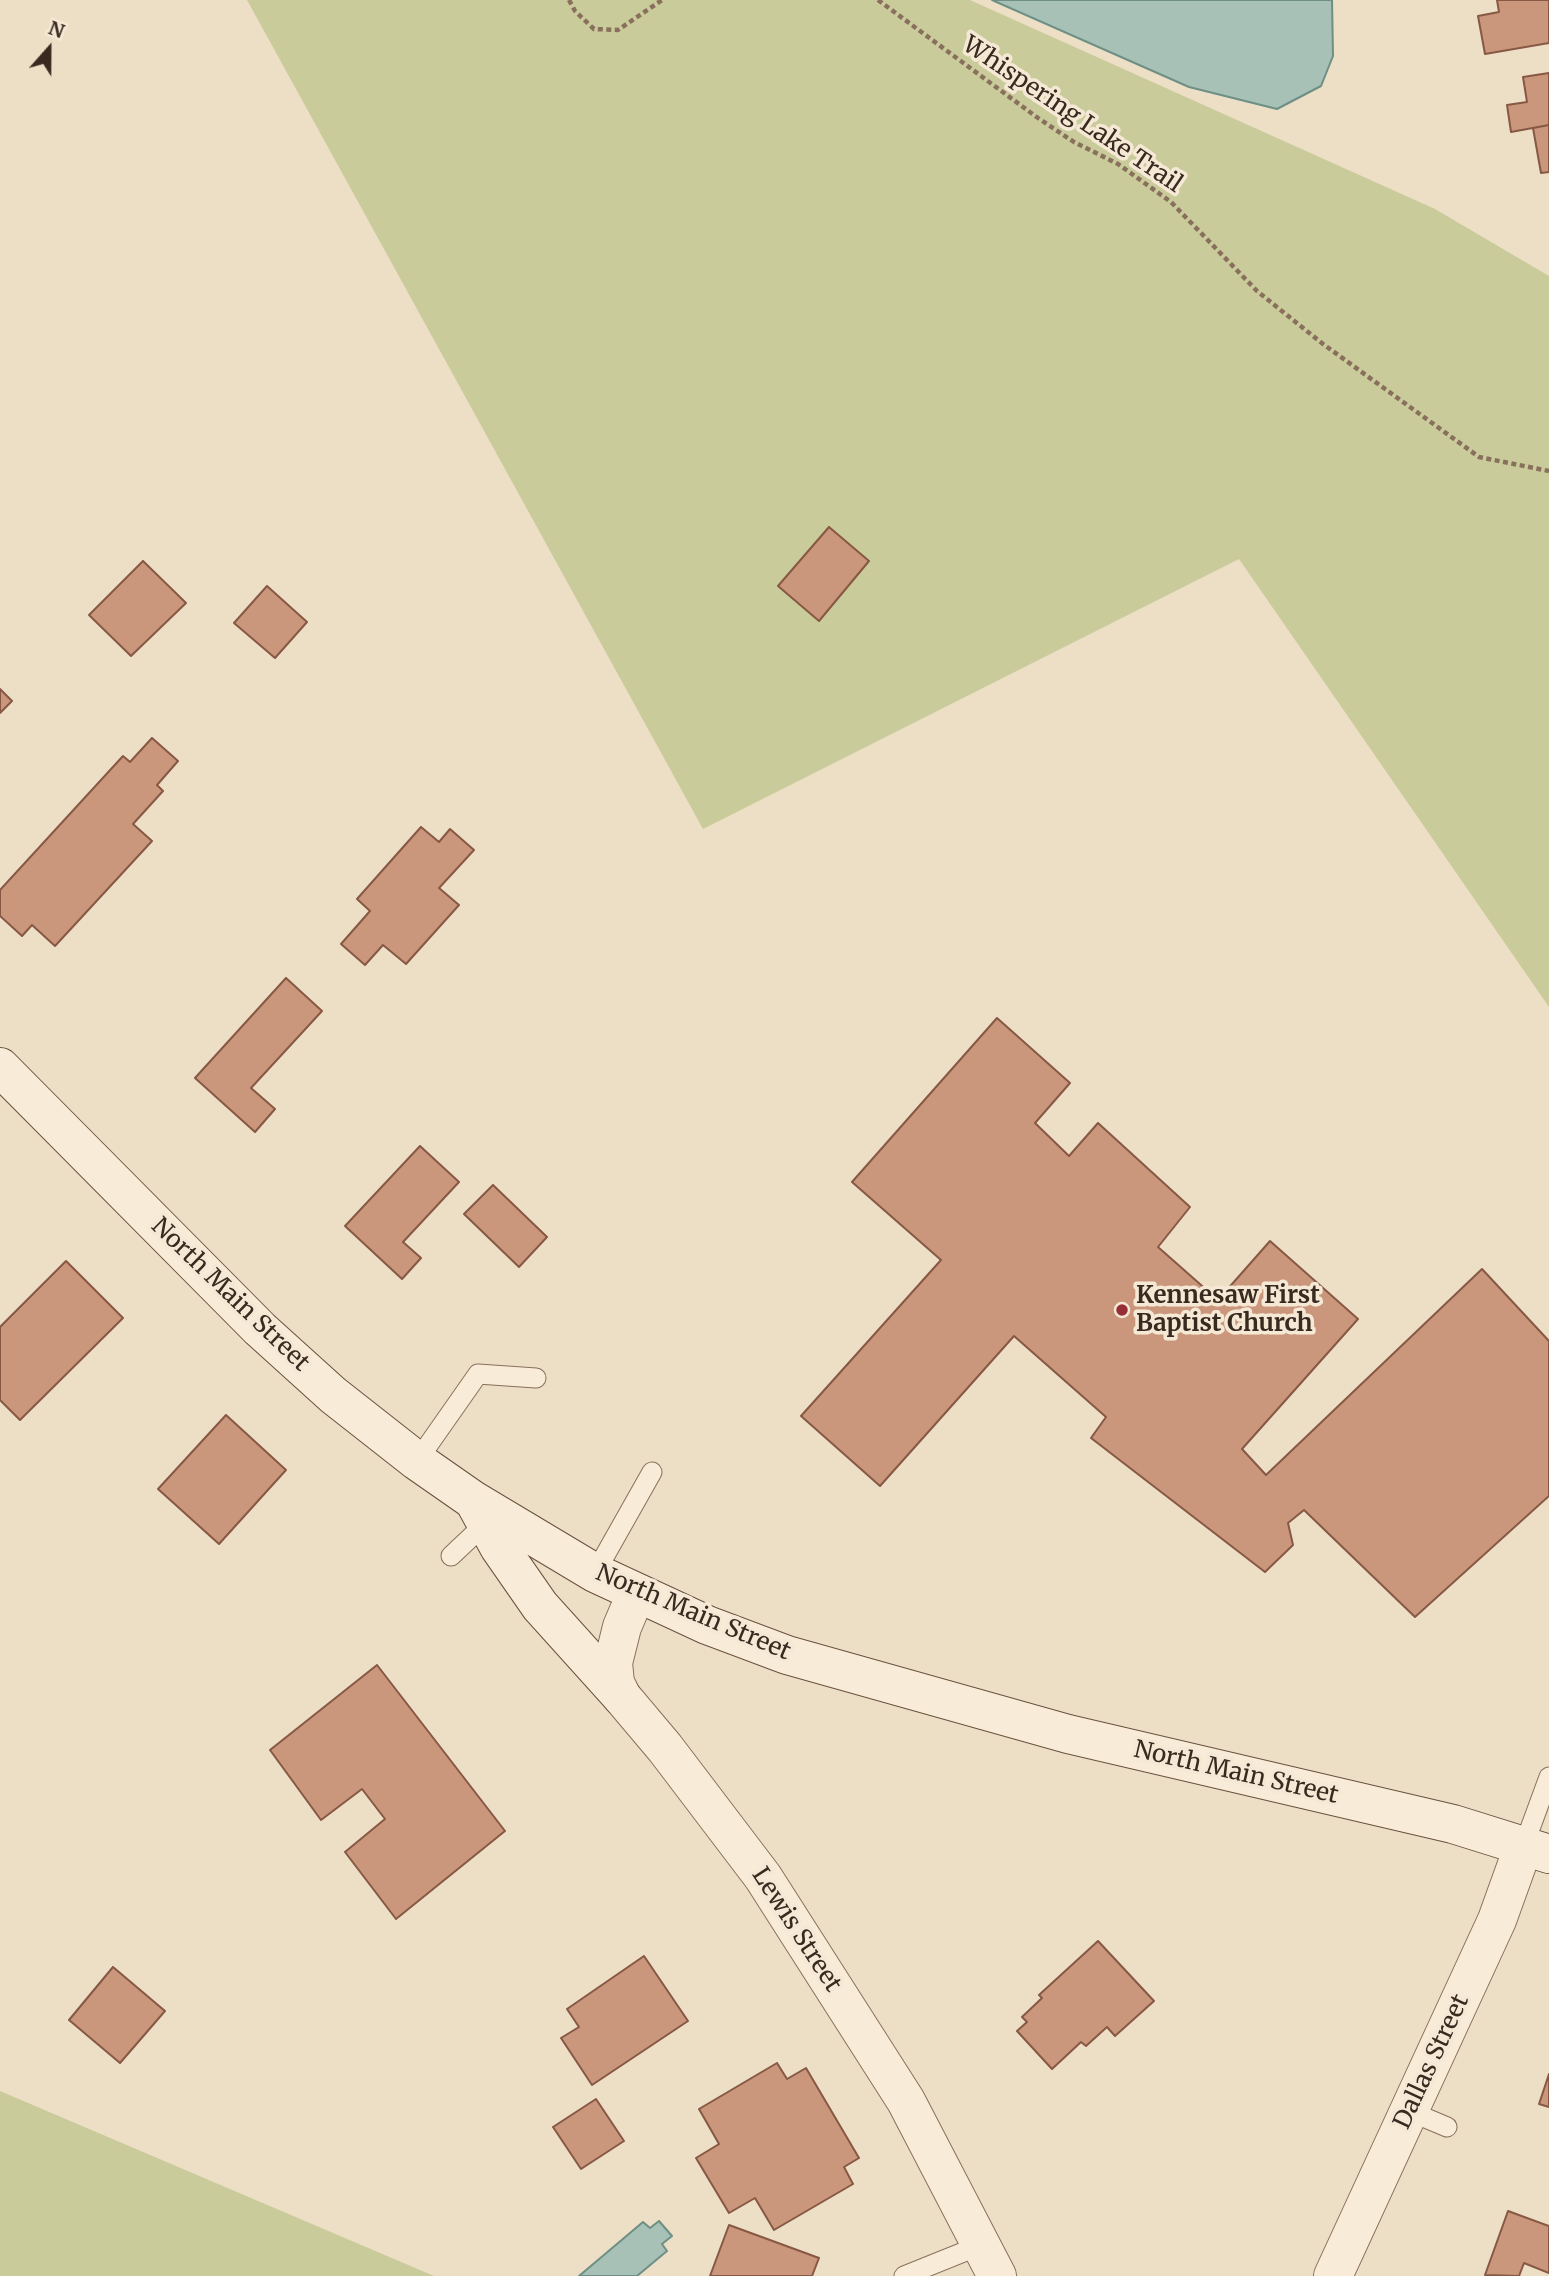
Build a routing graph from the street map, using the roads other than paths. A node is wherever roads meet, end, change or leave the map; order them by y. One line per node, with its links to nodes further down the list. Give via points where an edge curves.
1 (0, 1067): 3 (main road, North Main Street, via 260,1329 333,1395)
2 (536, 1378): 3 (lane, via 478,1374)
3 (417, 1461): 5 (main road, North Main Street)
4 (652, 1472): 7 (lane)
5 (479, 1511): 6 (lane); 7 (main road, North Main Street); 9 (main road, via 540,1606)
6 (451, 1556)
7 (596, 1573): 8 (main road, North Main Street)
8 (636, 1594): 9 (main road, Lewis Street, via 613,1663); 11 (main road, North Main Street, via 787,1655 1068,1734 1453,1824)
9 (622, 1697): 14 (main road, Lewis Street, via 762,1877 906,2101)
10 (1549, 1777): 11 (lane)
11 (1536, 1850): 12 (main road, Dallas Street, via 1497,1920)
12 (1409, 2112): 13 (lane); 16 (main road, Dallas Street)
13 (1447, 2127)
14 (989, 2260): 15 (lane)
15 (904, 2276)
16 (1333, 2276)

